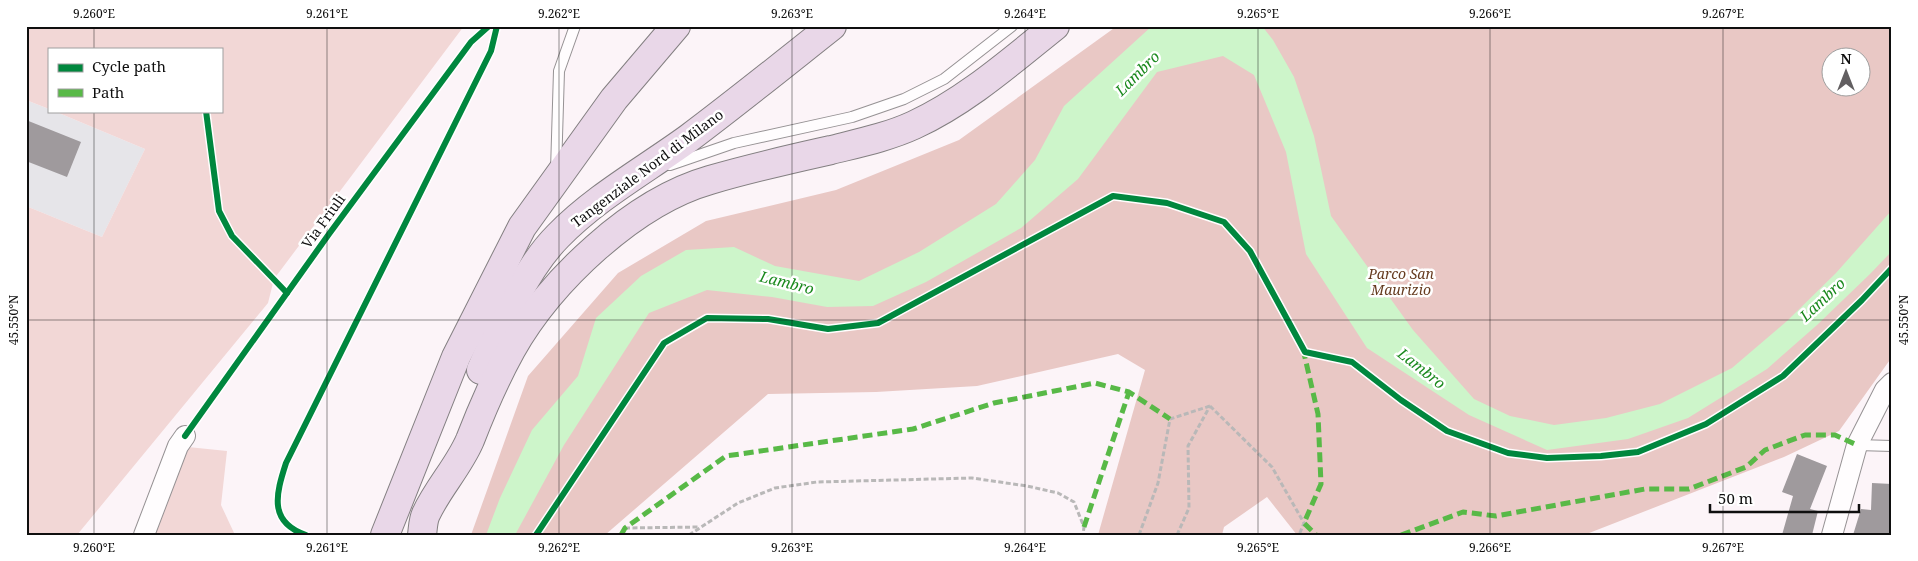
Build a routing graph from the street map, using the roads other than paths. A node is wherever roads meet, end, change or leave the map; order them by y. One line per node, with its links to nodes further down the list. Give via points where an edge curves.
1 (575, 26): 6 (lane, via 560,71)
2 (676, 26): 6 (highway, via 614,99)
3 (832, 26): 7 (highway, Tangenziale Nord di Milano, via 688,139)
4 (1012, 26): 7 (lane, via 944,79 904,99 852,117 734,143)
5 (1054, 26): 12 (highway, via 954,103 914,125 874,139 689,186 667,197 603,241 537,310 512,348 490,389 467,447)
6 (555, 179): 14 (highway, via 522,227 456,357)
7 (622, 184): 12 (highway, Tangenziale Nord di Milano, via 579,217 539,258 473,387)
8 (1892, 383): 10 (street, via 1885,390)
9 (185, 436): 13 (street, via 178,446)
10 (1857, 445): 11 (lane); 15 (street)
11 (1892, 446)
12 (422, 528)
13 (144, 535)
14 (385, 535)
15 (1832, 535)

